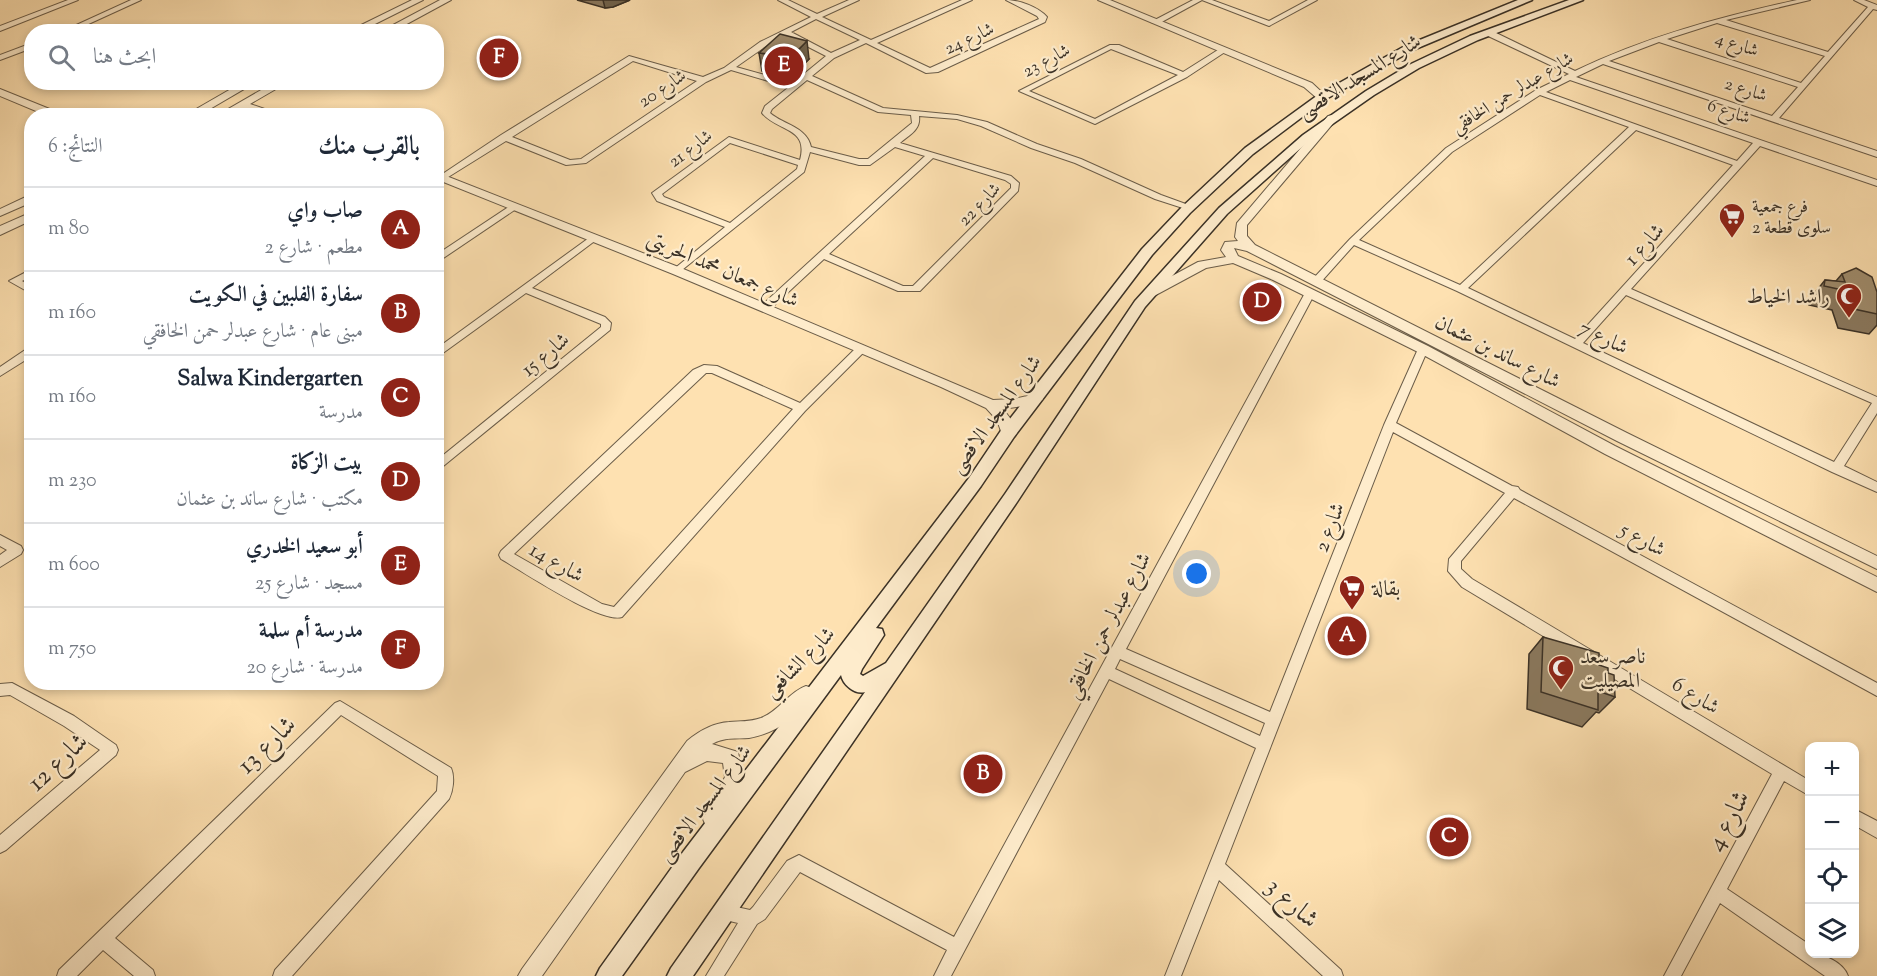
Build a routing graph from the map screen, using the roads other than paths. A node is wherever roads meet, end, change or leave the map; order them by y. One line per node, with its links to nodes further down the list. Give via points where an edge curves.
1 (74, 0): 25 (street)
2 (137, 0): 22 (street)
3 (419, 0): 23 (street)
4 (447, 0): 24 (street)
5 (782, 0): 19 (street, شارع 24)
6 (855, 0): 19 (street)
7 (968, 0): 29 (street, شارع 24)
8 (1010, 0): 29 (street, شارع 24, via 1043,17 935,70 923,70)
9 (1102, 0): 21 (street)
10 (1198, 0): 21 (street)
11 (1206, 0): 12 (street, via 1269,24)
12 (1313, 0)
13 (1528, 0): 18 (main road, via 1495,18 1508,21); 30 (main road, شارع المسجد الاقصى)
14 (1578, 0): 18 (main road, شارع المسجد الاقصى)
15 (1806, 0): 20 (street, شارع عبدلر حمن الخافقي)
16 (1858, 0): 17 (street)
17 (1875, 7): 33 (street)
18 (1528, 16): 27 (main road, شارع المسجد الاقصى)
19 (815, 17): 26 (street); 29 (street, شارع 24)
20 (1718, 20): 28 (street, شارع عبدلر حمن الخافقي); 33 (street, شارع 4)
21 (1155, 22): 32 (street)
22 (82, 24)
23 (368, 24)
24 (400, 24)
25 (0, 29)
26 (786, 32): 34 (street); 38 (street)
27 (1489, 33): 37 (main road, شارع المسجد الاقصى); 40 (street, شارع 6)
28 (1659, 39): 36 (street, شارع عبدلر حمن الخافقي); 45 (street, شارع 4)
29 (868, 42): 34 (street)
30 (1422, 42): 37 (main road, via 1442,36 1455,39); 46 (main road, شارع المسجد الاقصى)
31 (24, 48): 35 (street)
32 (1224, 50): 39 (street, شارع 23); 43 (street)
33 (1830, 55): 45 (street)
34 (831, 56): 41 (street)
35 (0, 58)
36 (1602, 61): 40 (street, شارع عبدلر حمن الخافقي); 59 (street, شارع 2)
37 (1415, 66): 58 (main road, شارع المسجد الاقصى)
38 (728, 67): 42 (street); 44 (street)
39 (1184, 75): 39 (street, شارع 23, via 1095,122 1023,91 1110,47)
40 (1572, 75): 50 (street, شارع عبدلر حمن الخافقي); 62 (street, شارع 6)
41 (807, 76): 44 (street); 57 (street, via 881,110)
42 (703, 80): 61 (street, شارع 20, via 632,58); 61 (street, شارع 20, via 575,164)
43 (1308, 85): 46 (street); 52 (street)
44 (794, 86): 64 (street, via 766,113 800,134)
45 (1804, 86): 59 (street)
46 (1338, 87): 52 (main road, شارع المسجد الاقصى)
47 (236, 90): 54 (street)
48 (267, 90): 51 (street)
49 (0, 92): 53 (street)
50 (1539, 92): 60 (street); 80 (street, شارع عبدلر حمن الخافقي, via 1449,150)
51 (261, 93): 55 (street); 56 (street)
52 (1322, 97): 74 (main road, شارع المسجد الاقصى, via 1249,151)
53 (39, 108)
54 (204, 108)
55 (236, 108)
56 (260, 108)
57 (915, 114): 63 (street, via 915,125); 74 (street, via 957,117 984,124)
58 (1332, 118): 81 (main road, شارع المسجد الاقصى, via 1266,170); 82 (street, via 1241,225 1241,237)
59 (1774, 118): 65 (street, شارع 2)
60 (1634, 127): 68 (street); 94 (street)
61 (504, 137): 69 (street, شارع 20)
62 (1759, 142): 68 (street, شارع 1); 71 (street, شارع 6)
63 (895, 144): 64 (street, via 867,162); 66 (street)
64 (807, 149): 67 (street)
65 (1877, 154)
66 (931, 155): 86 (street); 86 (street, شارع 22, via 1008,178 1015,189 922,286 906,290)
67 (803, 164): 77 (street, via 797,174); 77 (street, شارع 21, via 729,140 657,193 660,199)
68 (1738, 164): 95 (street, شارع 1)
69 (444, 173)
70 (444, 178): 73 (street, شارع جمعان محمد الحريتي)
71 (1877, 183)
72 (24, 201): 75 (street)
73 (513, 207): 79 (street, شارع جمعان محمد الحريتي); 84 (street)
74 (1188, 208): 81 (main road, via 1168,243 1176,249); 88 (main road, شارع المسجد الاقصى)
75 (0, 213)
76 (24, 218): 78 (street)
77 (732, 227): 89 (street)
78 (4, 228)
79 (593, 238): 89 (street, شارع جمعان محمد الحريتي); 93 (street)
80 (1353, 241): 92 (street, شارع عبدلر حمن الخافقي); 94 (street, شارع 7)
81 (1196, 242): 96 (main road, شارع المسجد الاقصى)
82 (1251, 248): 87 (street, via 1229,245 1227,250); 92 (street, شارع ساند بن عثمان)
83 (444, 251): 84 (street)
84 (448, 252): 85 (street)
85 (444, 255)
86 (822, 255): 97 (street)
87 (1234, 259): 92 (street, شارع ساند بن عثمان); 96 (street, via 1202,265)
88 (1133, 270): 96 (main road, via 1150,266 1156,271); 104 (main road, شارع المسجد الاقصى)
89 (677, 271): 97 (street, شارع جمعان محمد الحريتي)
90 (24, 276): 91 (street, via 14,281)
91 (24, 287)
92 (1313, 287): 100 (street, شارع ساند بن عثمان); 110 (street, شارع ساند بن عثمان); 124 (street, شارع عبدلر حمن الخافقي)
93 (525, 289): 99 (street); 112 (street, شارع 15, via 601,319 606,328)
94 (1461, 289): 98 (street, شارع 7)
95 (1626, 291): 98 (street, شارع 1); 105 (street)
96 (1145, 299): 125 (main road, شارع المسجد الاقصى)
97 (765, 308): 101 (street, شارع جمعان محمد الحريتي)
98 (1575, 345): 114 (street, شارع 7)
99 (444, 349)
100 (1423, 349): 108 (street, شارع 2); 111 (street, شارع ساند بن عثمان)
101 (861, 350): 106 (street, شارع جمعان محمد الحريتي); 107 (street, شارع 14)
102 (24, 356): 103 (street)
103 (0, 372)
104 (1036, 399): 106 (street, شارع جمعان محمد الحريتي); 109 (main road, شارع المسجد الاقصى)
105 (1877, 402): 114 (street)
106 (991, 405): 109 (street, via 1003,418)
107 (801, 408): 107 (street, شارع 14, via 618,613 599,609 505,555 704,369 713,369)
108 (1390, 425): 117 (street, شارع 5); 129 (street, شارع 2)
109 (1008, 434): 119 (main road, شارع المسجد الاقصى)
110 (1622, 437): 111 (street, via 1623,444); 113 (street, شارع ساند بن عثمان)
111 (1610, 450): 115 (street, شارع ساند بن عثمان)
112 (444, 461)
113 (1677, 463): 115 (street, via 1666,464 1662,469); 121 (street, شارع ساند بن عثمان)
114 (1836, 469): 116 (street, شارع 7)
115 (1665, 477): 122 (street, شارع ساند بن عثمان)
116 (1877, 488)
117 (1514, 490): 128 (street, شارع 5); 131 (street, شارع 6, via 1455,559 1454,571 1467,583)
118 (0, 540): 120 (street, via 17,550)
119 (924, 549): 123 (main road, شارع المسجد الاقصى); 125 (main road, via 914,579 853,666 850,677 861,685 875,680)
120 (0, 562)
121 (1877, 563)
122 (1877, 585)
123 (866, 629): 132 (street, شارع الشافعي, via 794,708 754,729 723,731 704,739 688,751); 137 (main road, شارع المسجد الاقصى)
124 (1117, 651): 126 (street, شارع عبدلر حمن الخافقي); 129 (street)
125 (894, 664): 140 (main road, شارع المسجد الاقصى)
126 (1106, 670): 130 (street); 143 (street, شارع عبدلر حمن الخافقي)
127 (0, 690): 136 (street, شارع 12, via 12,689 111,750)
128 (1877, 690)
129 (1275, 721): 130 (street, شارع 2)
130 (1265, 745): 138 (street, شارع 2)
131 (1781, 772): 133 (street, شارع 6); 139 (street, شارع 4)
132 (674, 774): 137 (street, شارع الشافعي, via 697,755 719,751 731,758 734,778); 147 (street, شارع الشافعي)
133 (1805, 787)
134 (1859, 819): 135 (street)
135 (1877, 830)
136 (0, 844)
137 (691, 860): 148 (main road, شارع المسجد الاقصى)
138 (1215, 866): 152 (street, شارع 2); 153 (street, شارع 3)
139 (1718, 891): 154 (street, شارع 4); 155 (street)
140 (723, 912): 141 (street); 149 (main road, شارع المسجد الاقصى)
141 (751, 918): 143 (street, via 799,863); 150 (street)
142 (103, 939): 144 (street, شارع 13); 145 (street); 146 (street, شارع 13, via 340,707 446,773 444,794)
143 (957, 946): 151 (street, شارع عبدلر حمن الخافقي)
144 (65, 976)
145 (147, 976)
146 (282, 976)
147 (529, 976)
148 (608, 976)
149 (679, 976)
150 (714, 976)
151 (942, 976)
152 (1173, 976)
153 (1335, 976)
154 (1672, 976)
155 (1840, 976)

